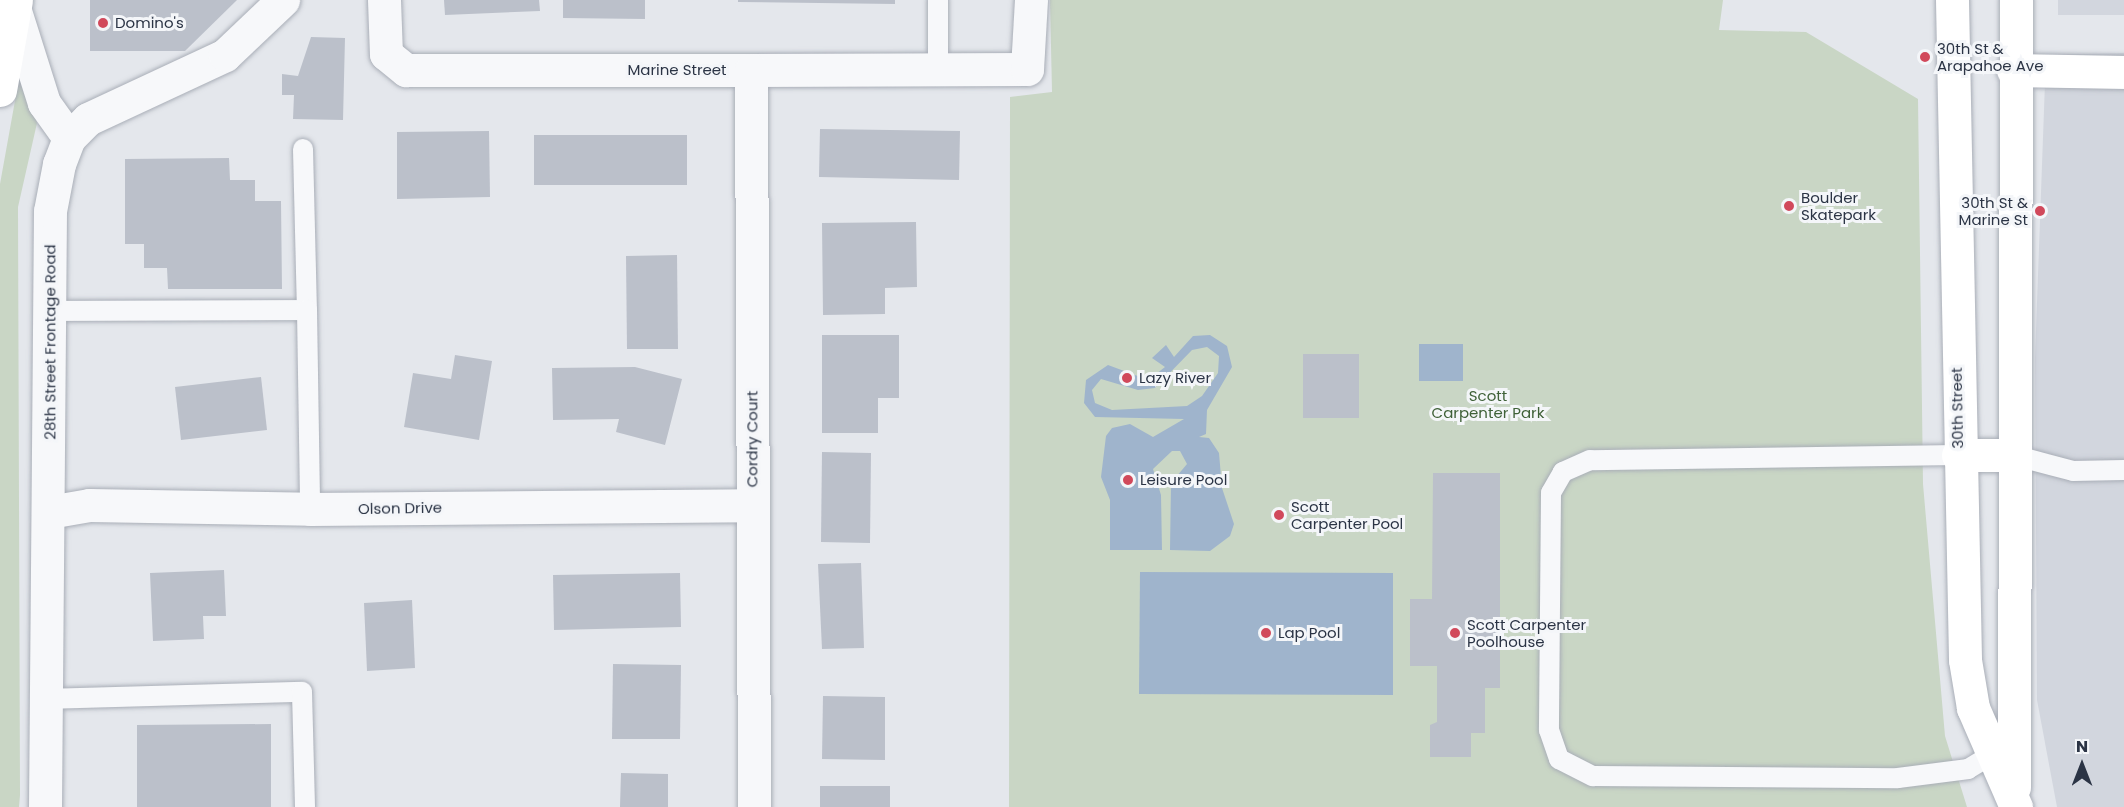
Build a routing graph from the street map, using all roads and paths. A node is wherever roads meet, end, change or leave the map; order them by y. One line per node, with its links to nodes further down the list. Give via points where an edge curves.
1 (284, 0): 13 (street, via 225,55 128,96 88,119)
2 (384, 0): 8 (street, Marine Street, via 386,54 406,70)
3 (938, 0): 9 (lane)
4 (1031, 0): 9 (street, Marine Street, via 1027,69)
5 (1952, 0): 17 (main road, 30th Street)
6 (2016, 0): 10 (main road, 30th Street)
7 (15, 6): 12 (main road); 13 (street, via 44,103)
8 (751, 70): 9 (street, Marine Street); 20 (street, Cordry Court)
9 (938, 70)
10 (2013, 70): 11 (main road); 18 (main road, 30th Street)
11 (2124, 72)
12 (0, 90)
13 (69, 138): 16 (street, 28th Street Frontage Road, via 50,211)
14 (303, 149): 15 (lane)
15 (307, 310): 16 (lane); 21 (lane)
16 (50, 311): 22 (street, 28th Street Frontage Road)
17 (1958, 455): 18 (main road); 24 (main road, 30th Street, via 1965,660 1973,708); 24 (lane, via 1590,460 1563,472 1551,493 1549,730 1560,759 1593,776 1898,778 1968,769)
18 (2013, 455): 19 (lane, via 2073,471); 24 (main road, 30th Street)
19 (2124, 470)
20 (752, 505): 21 (street, Olson Drive); 27 (street, Cordry Court)
21 (310, 509): 22 (street, Olson Drive, via 89,505)
22 (49, 512): 23 (street, 28th Street Frontage Road)
23 (45, 699): 25 (street, 28th Street Frontage Road); 26 (lane, via 302,692)
24 (2003, 749): 28 (main road, 30th Street)
25 (45, 807)
26 (305, 807)
27 (753, 807)
28 (2016, 807)

